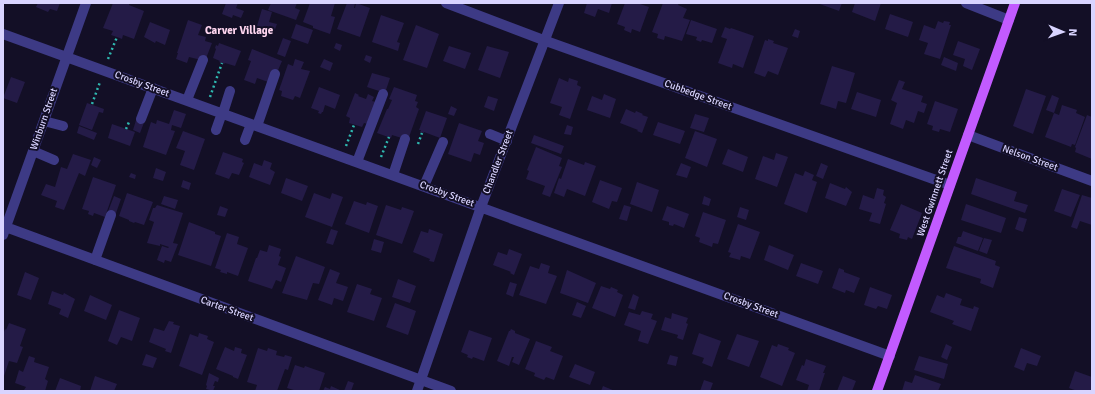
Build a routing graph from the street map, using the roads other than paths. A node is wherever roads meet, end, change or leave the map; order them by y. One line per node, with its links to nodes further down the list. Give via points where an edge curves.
1 (86, 3): 9 (street, Winburn Street)
2 (446, 3): 8 (street, Cubbedge Street)
3 (560, 3): 8 (street, Chandler Street)
4 (966, 3): 6 (street)
5 (1015, 3): 6 (main road, West Gwinnett Street)
6 (1009, 20): 23 (main road, West Gwinnett Street)
7 (3, 34): 9 (street, Crosby Street)
8 (546, 41): 26 (street, Chandler Street); 33 (street, Cubbedge Street)
9 (66, 56): 12 (street, Crosby Street); 18 (street, Winburn Street)
10 (203, 60): 15 (street)
11 (275, 74): 19 (street)
12 (154, 88): 15 (street, Crosby Street); 17 (street)
13 (230, 91): 16 (street)
14 (383, 94): 30 (street)
15 (187, 100): 16 (street, Crosby Street)
16 (223, 113): 19 (street, Crosby Street); 21 (street)
17 (141, 119)
18 (44, 121): 20 (street); 28 (street, Winburn Street)
19 (254, 125): 25 (street); 30 (street, Crosby Street)
20 (63, 126)
21 (216, 130)
22 (490, 134): 26 (street)
23 (968, 135): 32 (street, Nelson Street); 33 (main road, West Gwinnett Street)
24 (405, 139): 31 (street)
25 (245, 140)
26 (507, 141): 35 (street, Chandler Street)
27 (443, 142): 34 (street)
28 (33, 151): 29 (street); 37 (street, Winburn Street)
29 (54, 160)
30 (358, 162): 31 (street, Crosby Street)
31 (393, 175): 34 (street, Crosby Street)
32 (1092, 181)
33 (950, 185): 39 (main road, West Gwinnett Street)
34 (424, 186): 35 (street, Crosby Street)
35 (481, 207): 39 (street, Crosby Street); 40 (street, Chandler Street)
36 (111, 215): 38 (street)
37 (4, 229): 38 (street, Carter Street)
38 (95, 260): 40 (street, Carter Street)
39 (890, 356): 43 (main road, West Gwinnett Street)
40 (421, 380): 41 (street, Chandler Street); 42 (street, Carter Street)
41 (418, 391)
42 (451, 391)
43 (877, 391)

